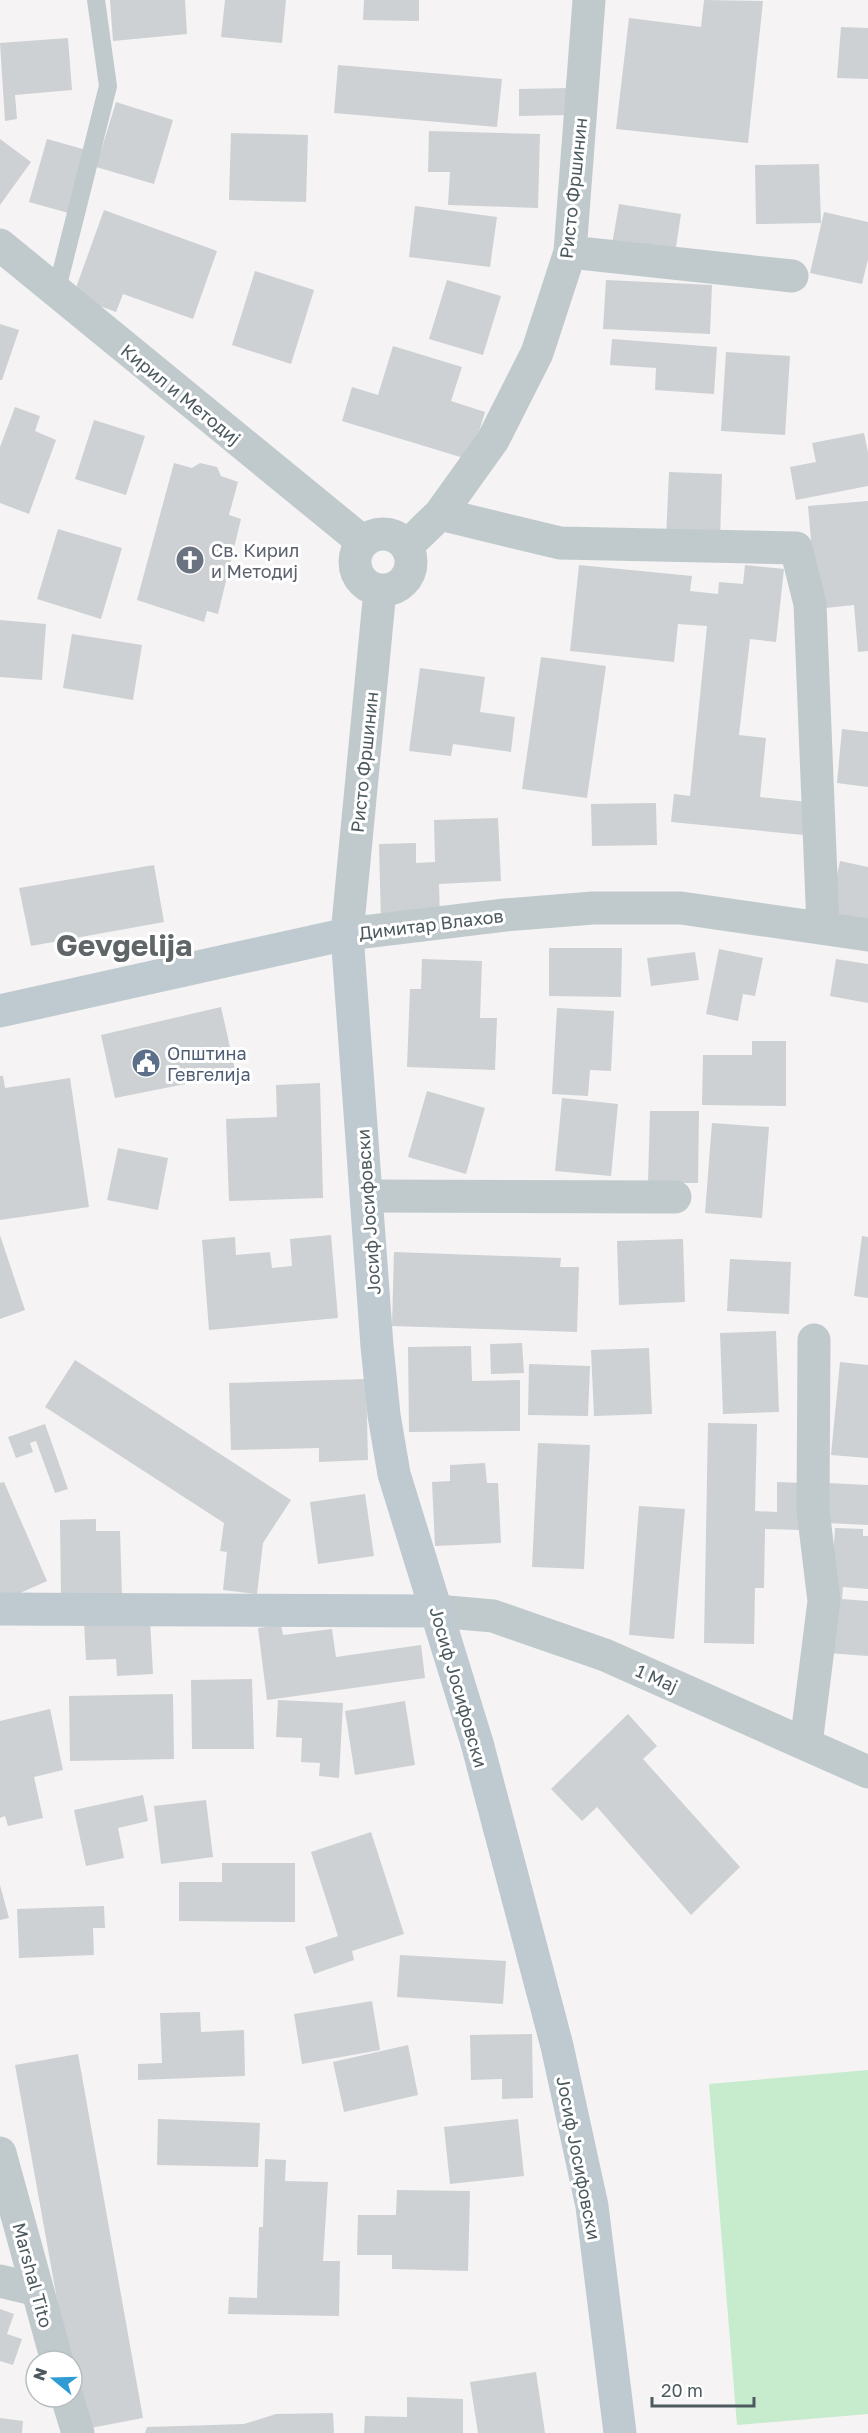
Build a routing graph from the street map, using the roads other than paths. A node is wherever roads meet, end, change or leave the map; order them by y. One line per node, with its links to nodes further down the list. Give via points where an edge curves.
1 (96, 0): 6 (lane, via 108,86)
2 (590, 0): 4 (street, Ристо Фршинин)
3 (0, 245): 6 (street, Кирил и Методиј)
4 (570, 252): 5 (street); 7 (street, Ристо Фршинин, via 537,353 493,440)
5 (792, 276)
6 (56, 293): 8 (street, Кирил и Методиј)
7 (440, 514): 9 (street, Ристо Фршинин); 11 (street, via 560,543 796,548 810,604)
8 (363, 542): 9 (street, via 381,533 390,534); 10 (street, via 357,549 355,567 364,583)
9 (407, 546): 10 (street, via 411,556 407,576 391,589)
10 (380, 590): 12 (street, Ристо Фршинин)
11 (823, 927): 12 (street, Димитар Влахов, via 681,908 594,908); 13 (street, Димитар Влахов)
12 (347, 934): 14 (main road, Димитар Влахов); 15 (main road, Јосиф Јосифовски)
13 (868, 935)
14 (0, 1011)
15 (367, 1196): 16 (street); 19 (main road, Јосиф Јосифовски, via 384,1415 394,1474)
16 (675, 1197)
17 (814, 1340): 20 (street, via 813,1510 824,1601)
18 (0, 1609): 19 (main road)
19 (437, 1611): 20 (street, 1 Мај, via 493,1616 605,1654); 28 (main road, Јосиф Јосифовски, via 477,1743 556,2046 592,2206)
20 (806, 1744): 21 (street, 1 Мај)
21 (868, 1772)
22 (0, 2153): 24 (street, Marshal Tito)
23 (0, 2281): 24 (street)
24 (37, 2290): 25 (street, Marshal Tito)
25 (54, 2349)
26 (71, 2409): 27 (street)
27 (78, 2433)
28 (620, 2433)

